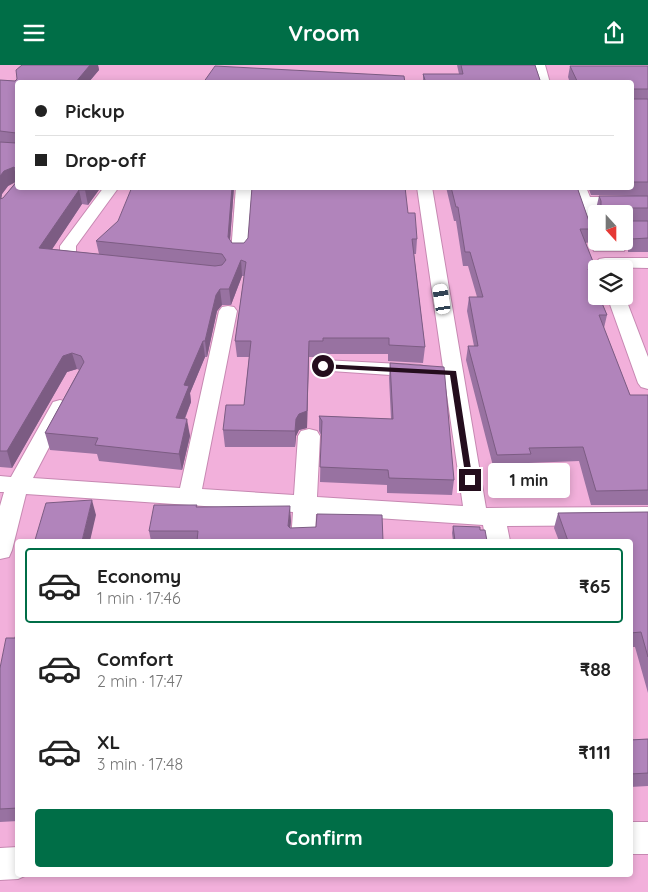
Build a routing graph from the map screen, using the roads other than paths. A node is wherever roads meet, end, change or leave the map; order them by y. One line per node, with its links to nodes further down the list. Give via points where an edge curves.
1 (540, 65): 2 (street)
2 (543, 80)
3 (110, 190): 15 (street, via 68,246 68,254 74,261)
4 (244, 190): 13 (street)
5 (424, 190): 19 (street)
6 (583, 199): 7 (street); 8 (street); 9 (street)
7 (648, 202)
8 (648, 207)
9 (588, 213)
10 (611, 250): 14 (street)
11 (614, 250): 12 (street)
12 (621, 252)
13 (239, 253)
14 (648, 263)
15 (105, 264)
16 (619, 305): 20 (street)
17 (228, 311): 24 (street)
18 (323, 366): 19 (street)
19 (454, 373): 26 (street)
20 (648, 383)
21 (72, 385): 23 (street)
22 (309, 436): 25 (street)
23 (8, 485): 24 (street); 30 (street)
24 (189, 498): 25 (street)
25 (306, 506): 26 (street); 28 (street)
26 (484, 516): 27 (street); 29 (street)
27 (648, 516)
28 (303, 539)
29 (497, 539)
30 (0, 551)
31 (633, 838): 32 (street)
32 (648, 838)
33 (15, 863): 34 (street)
34 (0, 864)

